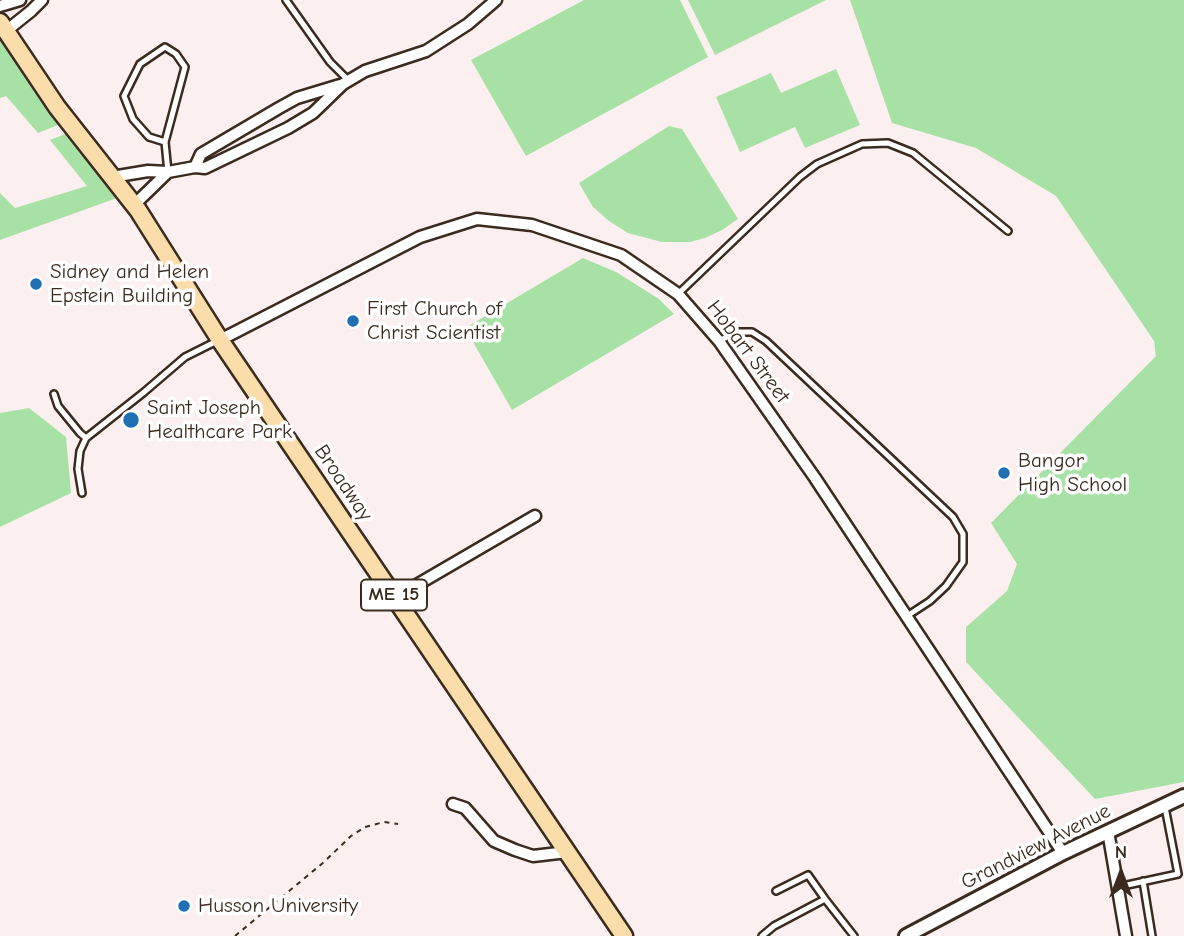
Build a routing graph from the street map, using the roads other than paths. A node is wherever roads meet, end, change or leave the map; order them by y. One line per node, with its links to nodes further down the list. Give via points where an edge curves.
1 (20, 0): 5 (street)
2 (42, 0): 6 (street)
3 (286, 0): 7 (lane)
4 (496, 0): 7 (street, via 426,51 375,67)
5 (0, 6)
6 (3, 26): 11 (main road, Broadway / ME 15, via 57,107)
7 (346, 83): 9 (street, via 288,128 205,168); 9 (street, via 288,103 201,154)
8 (165, 142): 8 (lane, via 185,67 165,47 140,64 124,96 133,119 149,137); 10 (lane)
9 (195, 167): 10 (street)
10 (168, 172): 11 (street); 12 (street)
11 (112, 177): 12 (main road, Broadway / ME 15)
12 (134, 205): 15 (main road, Broadway / ME 15)
13 (1008, 231): 14 (lane, via 913,153 888,143 862,144 800,177)
14 (678, 294): 15 (street, Hobart Street, via 621,255 532,225 477,219 420,237); 16 (street, Hobart Street)
15 (220, 340): 18 (lane, via 185,357); 21 (main road, Broadway / ME 15)
16 (719, 341): 22 (street, Hobart Street); 22 (lane, via 737,332 752,332 766,341 953,517 963,534 963,562 946,586)
17 (54, 394): 18 (lane, via 58,406)
18 (86, 438): 19 (lane, via 78,469)
19 (82, 493)
20 (535, 516): 21 (street)
21 (396, 597): 27 (main road, Broadway / ME 15)
22 (907, 616): 28 (street, Hobart Street)
23 (1184, 796): 25 (street, Grandview Avenue)
24 (453, 804): 27 (street, via 465,808 495,841 515,850 533,856)
25 (1165, 805): 26 (street, Grandview Avenue); 29 (lane, via 1178,874)
26 (1108, 831): 28 (street, Grandview Avenue); 30 (street)
27 (567, 852): 33 (main road, Broadway / ME 15)
28 (1063, 853): 36 (street, Grandview Avenue)
29 (1143, 881): 30 (lane); 38 (lane)
30 (1118, 887): 37 (street)
31 (776, 891): 32 (lane, via 808,875)
32 (825, 898): 34 (lane); 35 (lane)
33 (624, 936)
34 (762, 936)
35 (854, 936)
36 (906, 936)
37 (1126, 936)
38 (1152, 936)

